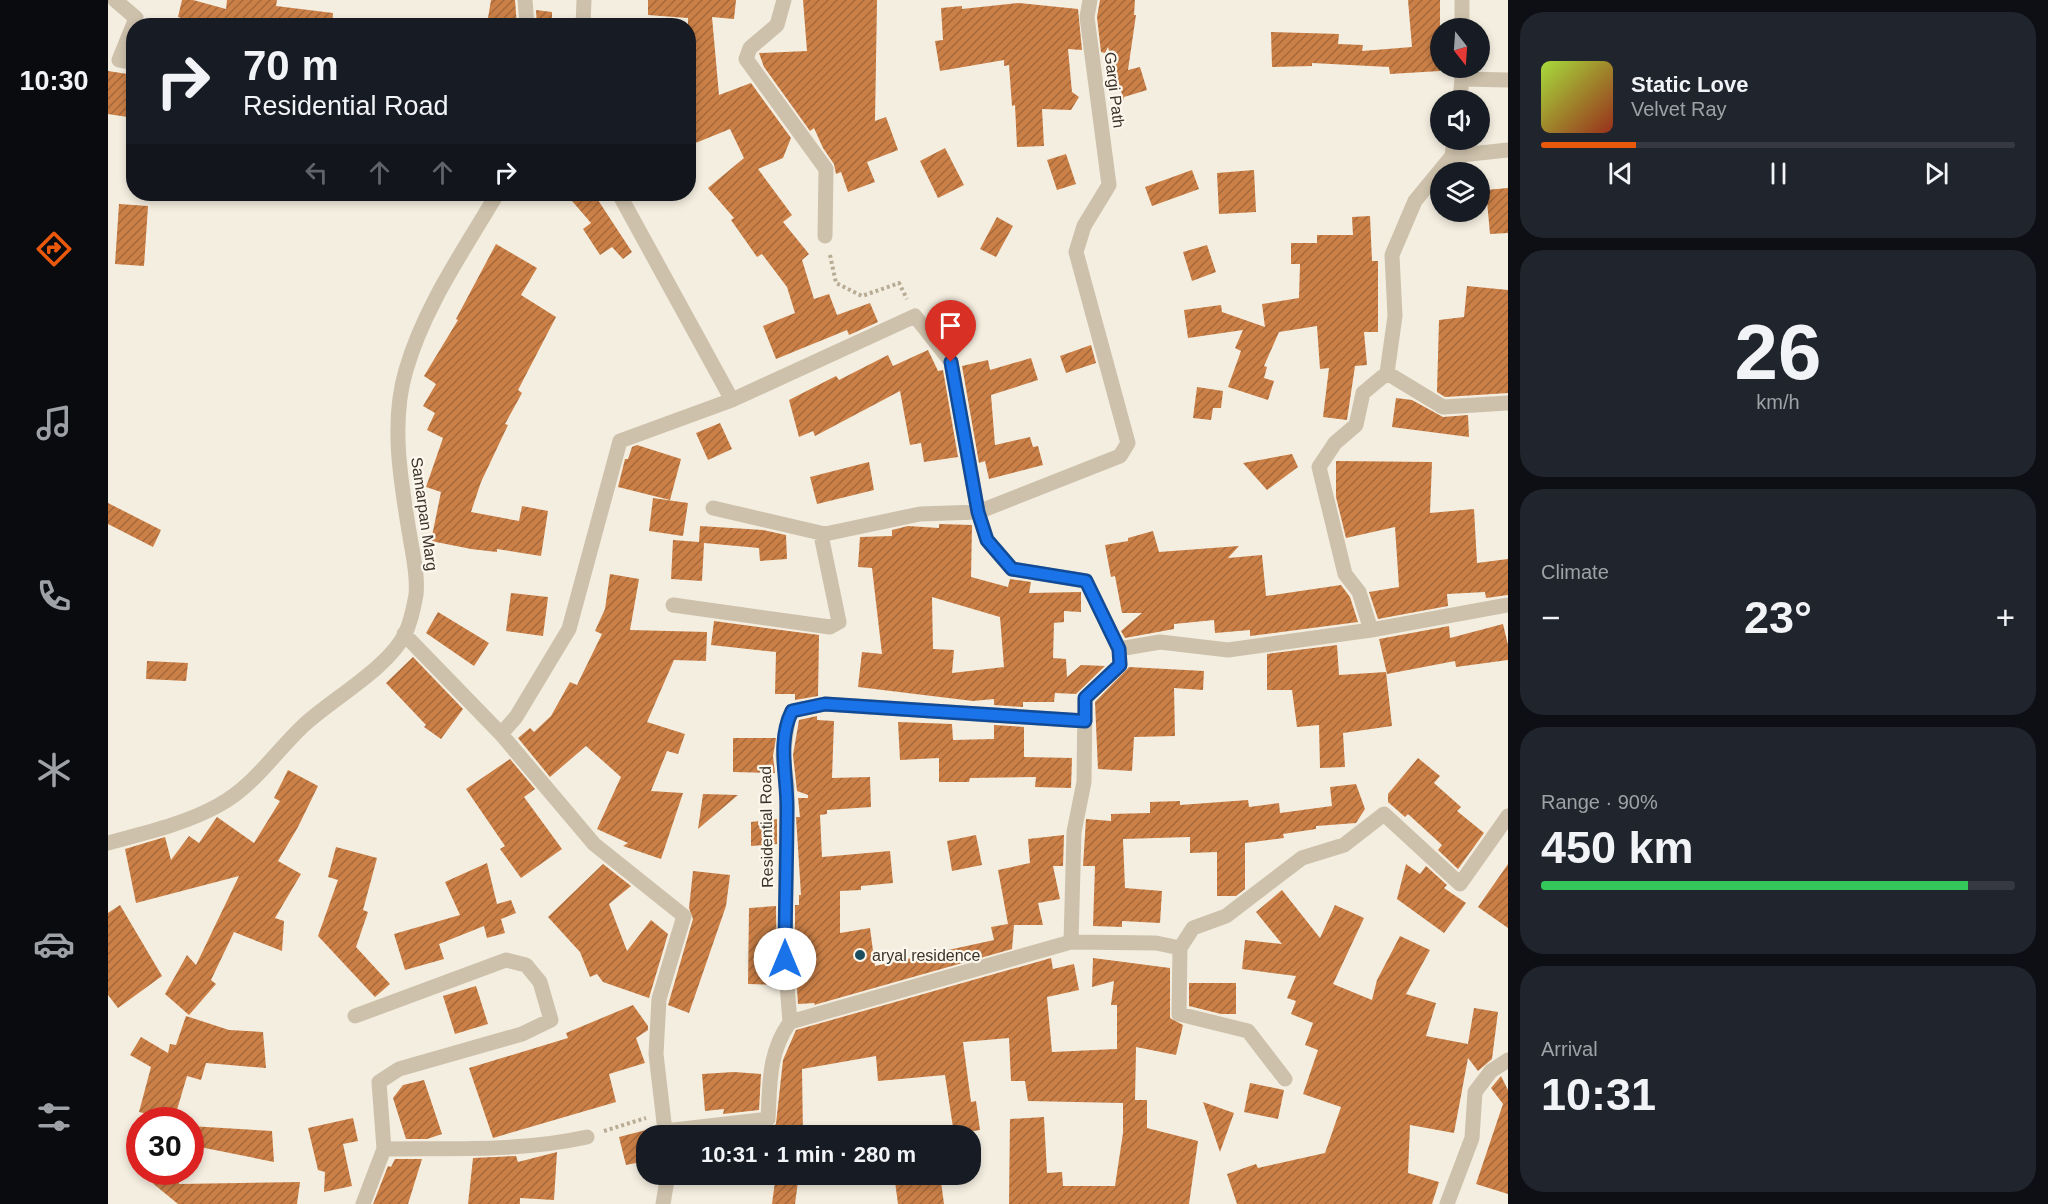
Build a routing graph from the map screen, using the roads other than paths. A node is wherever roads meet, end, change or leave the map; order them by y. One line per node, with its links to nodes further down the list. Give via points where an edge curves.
1 (115, 0): 7 (street)
2 (525, 0): 8 (street)
3 (584, 0): 9 (street)
4 (784, 0): 20 (street, via 777,25 750,48 746,59 826,169)
5 (1090, 0): 25 (street, Gargi Path, via 1087,17 1109,185 1084,226 1076,252 1128,442 1120,456)
6 (1462, 0): 10 (street)
7 (136, 18)
8 (526, 18)
9 (583, 18)
10 (1462, 18)
11 (126, 43): 12 (street, via 119,60)
12 (126, 61)
13 (1490, 77): 14 (street)
14 (1508, 80)
15 (1453, 150): 17 (street)
16 (1508, 150): 17 (street)
17 (1452, 156): 21 (street, via 1414,201 1392,255 1395,316)
18 (493, 201): 30 (street, Samarpan Marg, via 429,313 405,371 399,452 416,568 416,595)
19 (623, 201): 22 (street)
20 (825, 236)
21 (1387, 373): 23 (street, via 1443,407); 29 (street, via 1363,393 1356,425 1335,443 1319,467 1345,574 1359,592)
22 (732, 400): 25 (street, via 915,316 951,362); 33 (street, via 621,441 569,629 516,717)
23 (1508, 403)
24 (713, 508): 26 (street)
25 (978, 512): 26 (street, via 920,514); 31 (street, via 987,540 1012,569 1086,581)
26 (825, 534): 27 (street, via 822,540 839,622 830,627)
27 (674, 605)
28 (1508, 605): 29 (street)
29 (1371, 630): 31 (street, via 1228,650 1160,642)
30 (404, 634): 33 (street); 35 (street, Samarpan Marg, via 391,652 305,724 262,773 243,788 195,817)
31 (1119, 649): 32 (street, via 1120,665 1085,698)
32 (1085, 721): 36 (street, via 1084,782 1074,832); 39 (street, Residential Road, via 825,704 792,711 783,754 787,786 785,959)
33 (501, 734): 42 (street, via 594,844 684,916 659,999 656,1054)
34 (1508, 816): 37 (street, via 1460,884 1384,813 1344,845 1302,858 1226,916 1193,928)
35 (108, 843)
36 (1071, 942): 37 (street, via 1156,943); 39 (street)
37 (1180, 948): 41 (street, via 1179,1014 1248,1031)
38 (355, 1016): 45 (street, via 506,960 526,965 540,982 551,1020 522,1034 399,1069 380,1082)
39 (790, 1023): 43 (street, via 778,1039 771,1062 768,1119)
40 (1508, 1060): 49 (street, via 1491,1071 1475,1092 1472,1138)
41 (1286, 1079)
42 (664, 1125)
43 (724, 1125)
44 (586, 1137): 45 (street, via 500,1150)
45 (384, 1149): 47 (street)
46 (666, 1185): 48 (street)
47 (363, 1204)
48 (663, 1204)
49 (1447, 1204)

